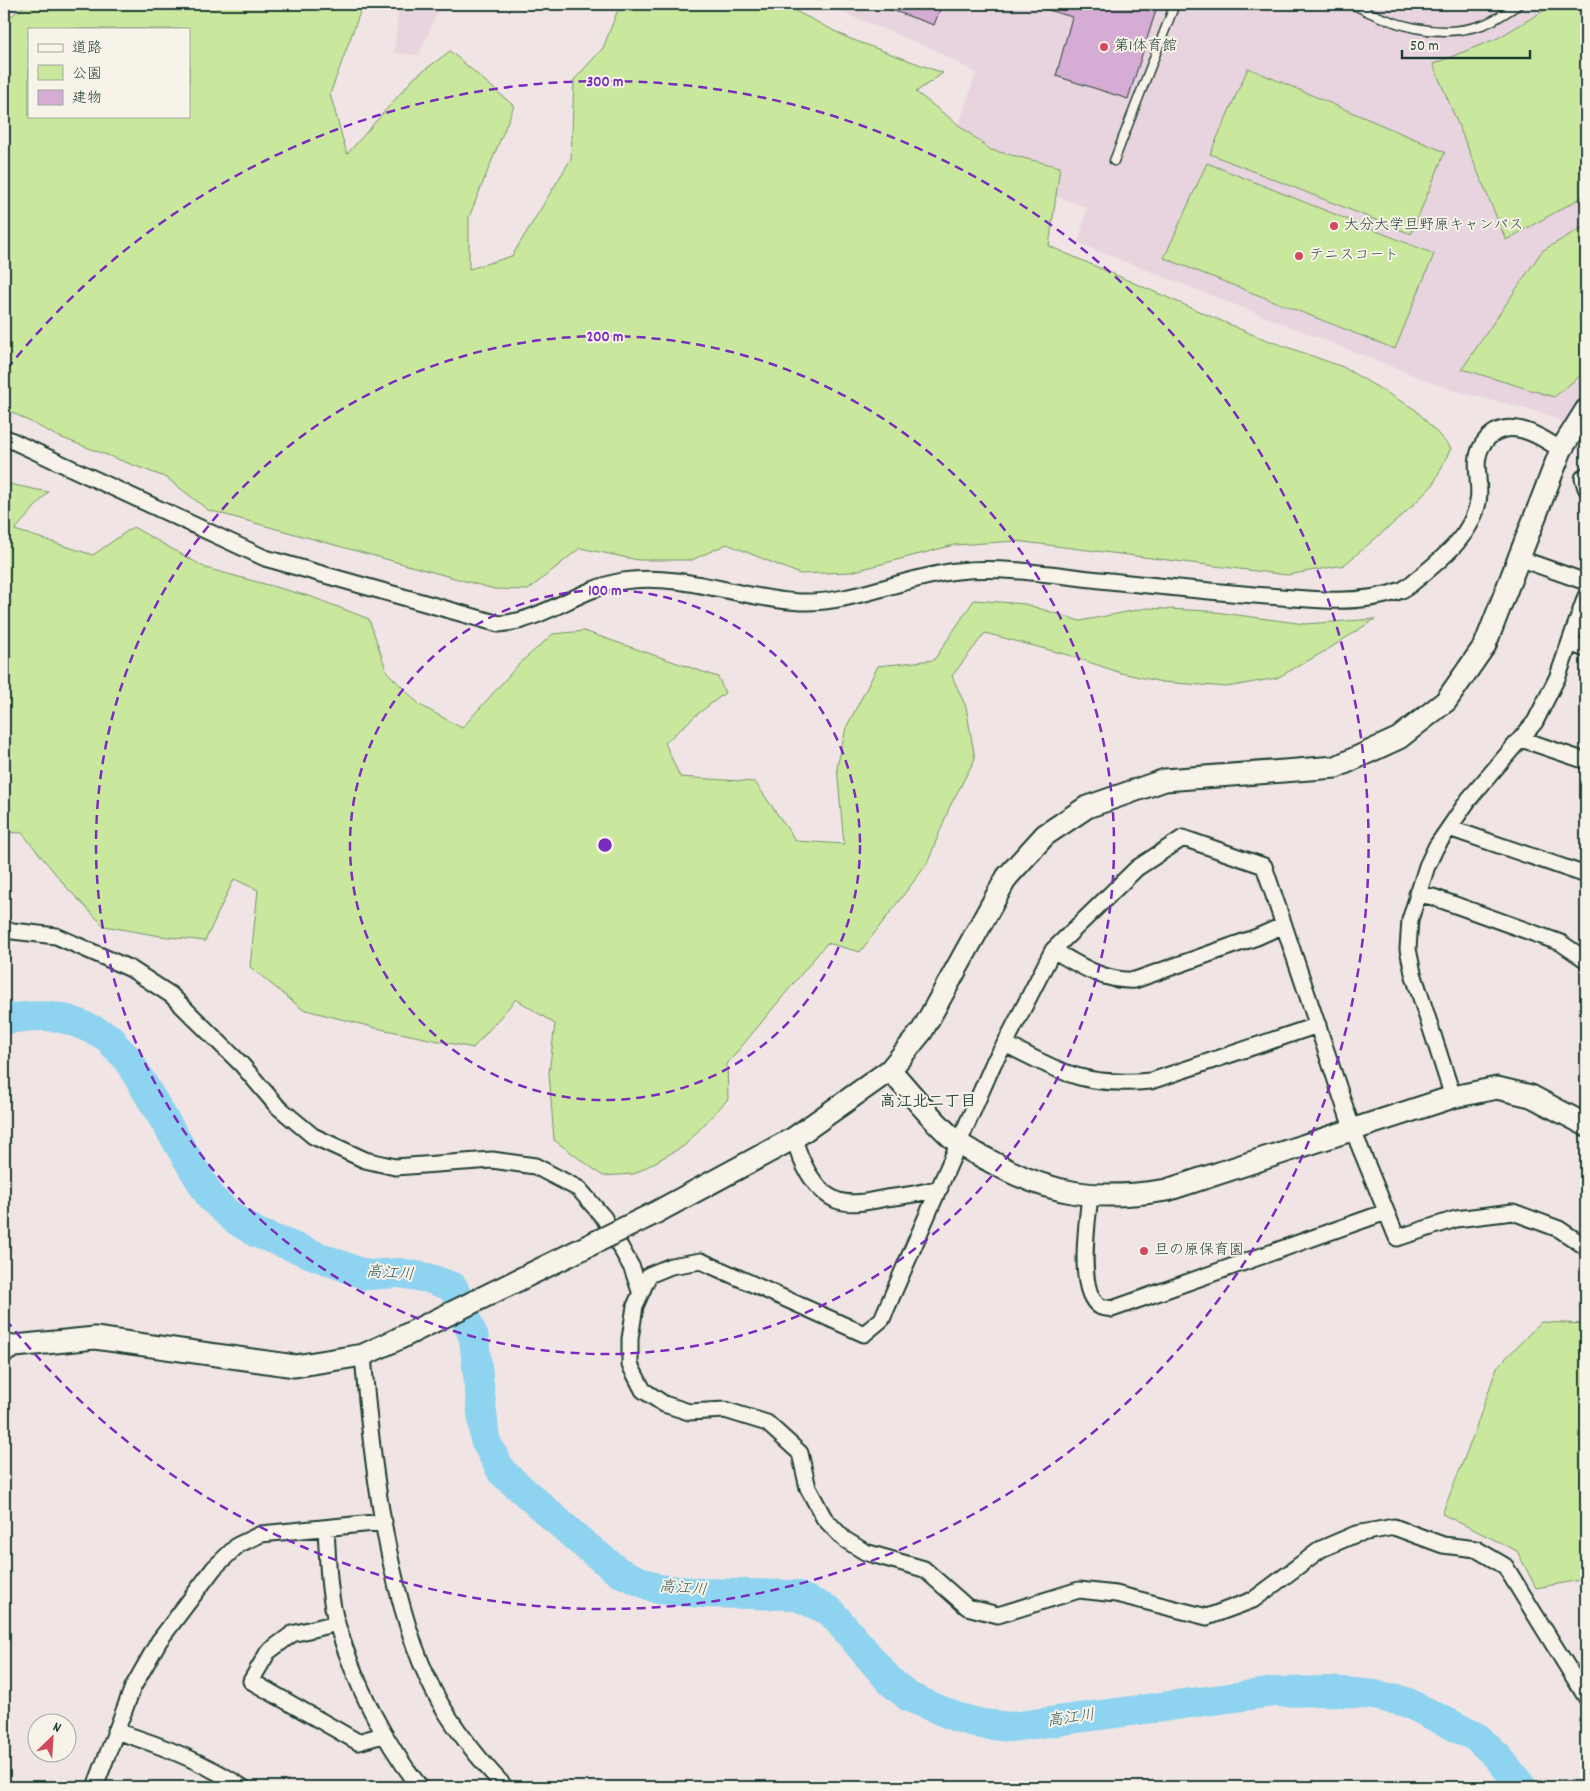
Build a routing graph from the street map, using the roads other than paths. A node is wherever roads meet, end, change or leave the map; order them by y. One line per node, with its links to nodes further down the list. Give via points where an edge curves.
1 (1175, 4): 4 (lane)
2 (1352, 4): 3 (lane, via 1382,20 1416,29 1452,31 1484,25)
3 (1519, 4)
4 (1114, 161)
5 (1586, 410): 7 (street)
6 (4, 436): 7 (street, via 265,558 499,624 523,620 622,581 669,580 798,602 832,602 956,571 1008,570 1246,596 1351,601 1404,589 1458,543 1471,523 1478,500 1476,458 1491,435 1504,429 1521,428 1539,435)
7 (1561, 450): 10 (street)
8 (1586, 475): 9 (street, via 1583,478)
9 (1586, 488)
10 (1518, 558): 11 (street); 26 (street, via 1485,645 1446,700 1399,738 1336,767 1165,780 1087,806 1045,835 1007,877 922,1031)
11 (1586, 582)
12 (1586, 596): 13 (street)
13 (1571, 644): 14 (street); 15 (street, via 1535,722)
14 (1586, 649)
15 (1521, 739): 16 (street); 17 (street, via 1469,799)
16 (1586, 761)
17 (1450, 828): 18 (street); 19 (street, via 1427,866)
18 (1586, 875)
19 (1417, 894): 23 (street, via 1561,943); 27 (street, via 1410,920 1408,949)
20 (1284, 925): 22 (street, via 1135,980 1119,981 1101,976); 22 (street, via 1264,866 1183,838 1137,868); 24 (street)
21 (4, 930): 36 (street, via 56,936 131,969 171,995 242,1065 277,1106 313,1136 364,1160 395,1167 501,1161 535,1166 579,1189 604,1218 632,1268)
22 (1053, 950): 25 (street)
23 (1586, 960)
24 (1318, 1024): 25 (street, via 1151,1081 1124,1084 1071,1076); 29 (street)
25 (1005, 1044): 31 (street)
26 (890, 1070): 30 (street); 31 (street)
27 (1453, 1097): 28 (street, via 1497,1088 1531,1096); 29 (street)
28 (1586, 1125)
29 (1352, 1128): 33 (street, via 1167,1190 1134,1195); 34 (street)
30 (794, 1138): 32 (street, via 800,1158 820,1190 837,1200 865,1201); 38 (street, bridge, via 653,1214)
31 (959, 1144): 32 (street); 33 (street, via 1014,1175 1042,1186)
32 (940, 1188): 36 (street, via 882,1319 864,1334 701,1261 671,1266 649,1275)
33 (1090, 1195): 34 (street, via 1085,1250 1087,1285 1091,1297 1100,1307 1112,1309)
34 (1386, 1212): 35 (street, via 1396,1238 1456,1219 1513,1212 1560,1229)
35 (1586, 1247)
36 (640, 1291): 42 (street, via 630,1339 630,1365 642,1390 664,1404 689,1412 725,1410 767,1423 800,1453 808,1488 824,1518 844,1539 865,1552 924,1569 967,1607 998,1615 1079,1590 1116,1594 1207,1617 1253,1600 1321,1549 1356,1534 1394,1527 1443,1545 1476,1549 1505,1566)
37 (4, 1350): 38 (street, via 15,1346 95,1338 295,1366)
38 (363, 1355): 39 (street)
39 (384, 1522): 40 (street); 48 (street, via 410,1636 428,1679 464,1740)
40 (326, 1529): 41 (street); 43 (street, via 261,1534 238,1546 220,1562 159,1641)
41 (337, 1623): 44 (street); 44 (street, via 292,1634 268,1652 251,1681 358,1742)
42 (1586, 1697)
43 (114, 1730): 45 (street); 46 (street, via 183,1756)
44 (383, 1736): 47 (street)
45 (95, 1787)
46 (242, 1787)
47 (420, 1787)
48 (505, 1787)

